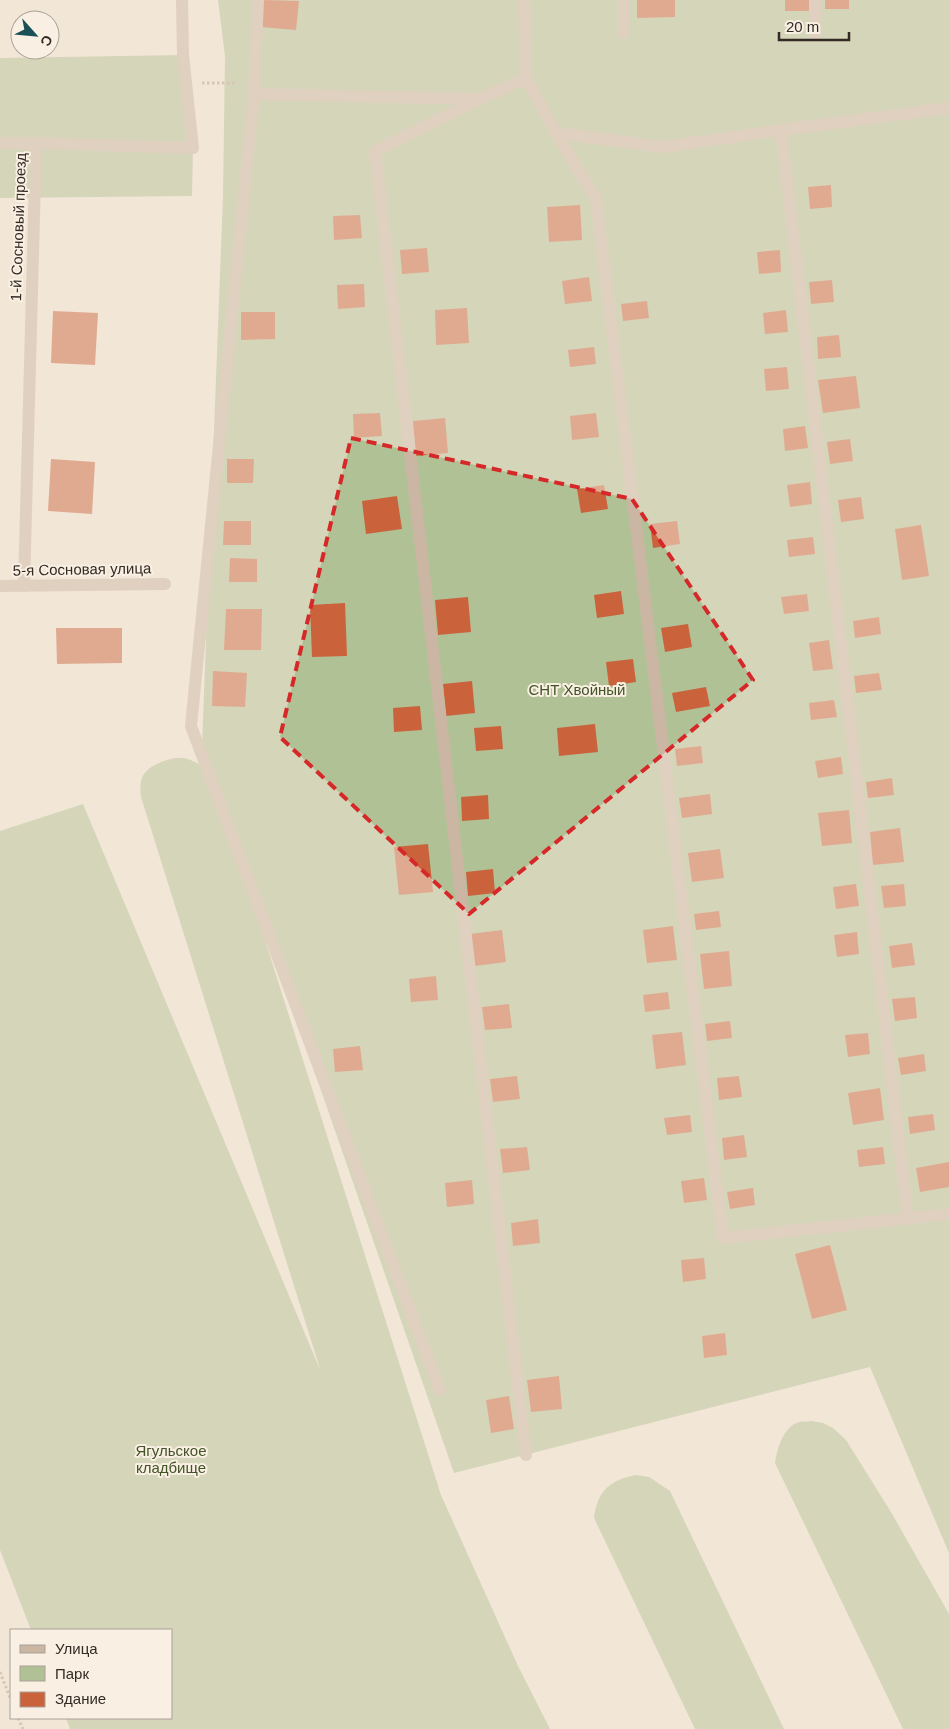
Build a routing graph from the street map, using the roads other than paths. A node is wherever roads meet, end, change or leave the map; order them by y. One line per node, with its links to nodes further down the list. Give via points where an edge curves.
1 (182, 0): 15 (street, 1-й Сосновый проезд, via 183,55 192,148)
2 (258, 0): 9 (street)
3 (524, 0): 8 (street)
4 (623, 0): 6 (street)
5 (815, 0): 7 (street)
6 (622, 33)
7 (815, 33)
8 (526, 78): 10 (street); 13 (street)
9 (254, 88): 10 (street); 21 (street, via 191,726)
10 (480, 99): 22 (street, via 376,151)
11 (949, 108): 12 (street)
12 (781, 130): 13 (street, via 663,147); 20 (street)
13 (556, 132): 20 (street, via 596,199 723,1238)
14 (0, 143): 15 (street)
15 (36, 143): 18 (street, 1-й Сосновый проезд)
16 (165, 584): 18 (street, 5-я Сосновая улица)
17 (0, 586): 18 (street, 5-я Сосновая улица)
18 (24, 586)
19 (949, 1214): 20 (street)
20 (908, 1219)
21 (440, 1390)
22 (526, 1455)

